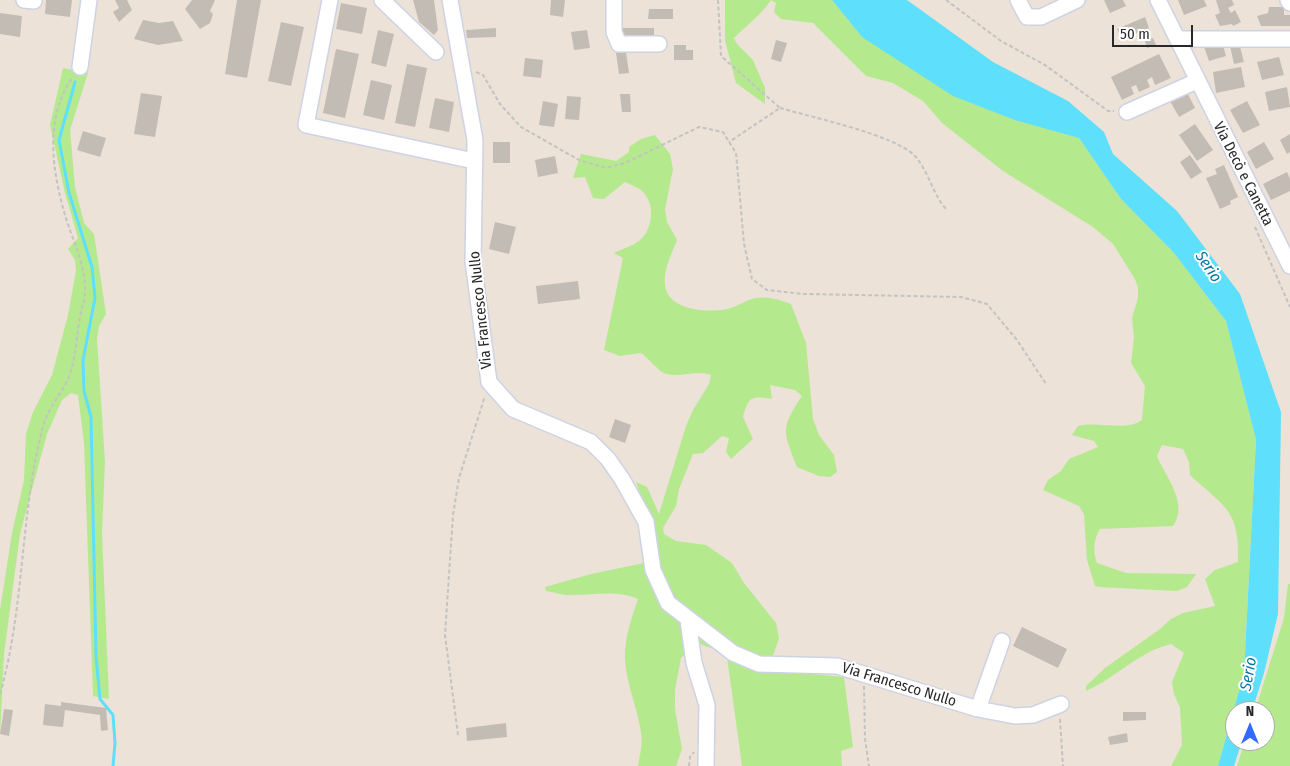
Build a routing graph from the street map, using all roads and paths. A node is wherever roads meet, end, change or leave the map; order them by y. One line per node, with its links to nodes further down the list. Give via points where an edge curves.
1 (89, 0): 19 (street)
2 (330, 0): 25 (street, via 306,125)
3 (382, 0): 17 (street)
4 (450, 0): 15 (street, Via Francesco Nullo)
5 (614, 0): 16 (street, via 614,32 619,44)
6 (718, 0): 21 (path, via 721,56)
7 (946, 0): 22 (path, via 1001,41 1044,65)
8 (1018, 0): 9 (street, via 1027,17 1041,17)
9 (1077, 0)
10 (1158, 0): 13 (street, Via Decò e Canetta)
11 (1288, 0): 12 (street)
12 (1290, 3)
13 (1176, 39): 14 (street); 20 (street, Via Decò e Canetta)
14 (1290, 39)
15 (456, 44): 17 (street, via 446,51); 18 (street, Via Francesco Nullo)
16 (659, 44)
17 (436, 52): 18 (street, via 445,61)
18 (460, 66): 24 (path, via 483,75 500,104 521,127 579,160 606,168 625,164 699,127 723,132); 25 (street, Via Francesco Nullo, via 475,140)
19 (80, 67): 35 (path, via 66,86 55,117 52,141 64,214 82,263 85,304 80,314 72,366 43,427 15,621)
20 (1195, 81): 23 (street); 28 (street, Via Decò e Canetta)
21 (780, 108): 24 (path); 26 (path, via 894,141 928,172 937,199)
22 (1108, 111)
23 (1127, 112)
24 (729, 142): 31 (path, via 736,153 744,244 752,279 767,290 804,294 961,297 988,304)
25 (474, 161): 30 (street, Via Francesco Nullo, via 473,261)
26 (946, 209)
27 (1257, 222): 29 (path, via 1255,228)
28 (1290, 266)
29 (1290, 307)
30 (489, 382): 32 (street, Via Francesco Nullo, via 513,409 591,442 608,459 646,522 653,570 668,603); 38 (path, via 459,478 453,515 445,635)
31 (1046, 384)
32 (688, 620): 34 (street, Via Francesco Nullo, via 732,653 759,664 837,666); 39 (street, via 694,663 707,705)
33 (1002, 640): 37 (street)
34 (867, 675): 37 (street, Via Francesco Nullo); 40 (path, via 863,689)
35 (0, 694)
36 (1060, 704): 37 (street, Via Francesco Nullo, via 1032,715 1015,716); 41 (path)
37 (978, 709)
38 (458, 735)
39 (706, 766)
40 (869, 766)
41 (1063, 766)

